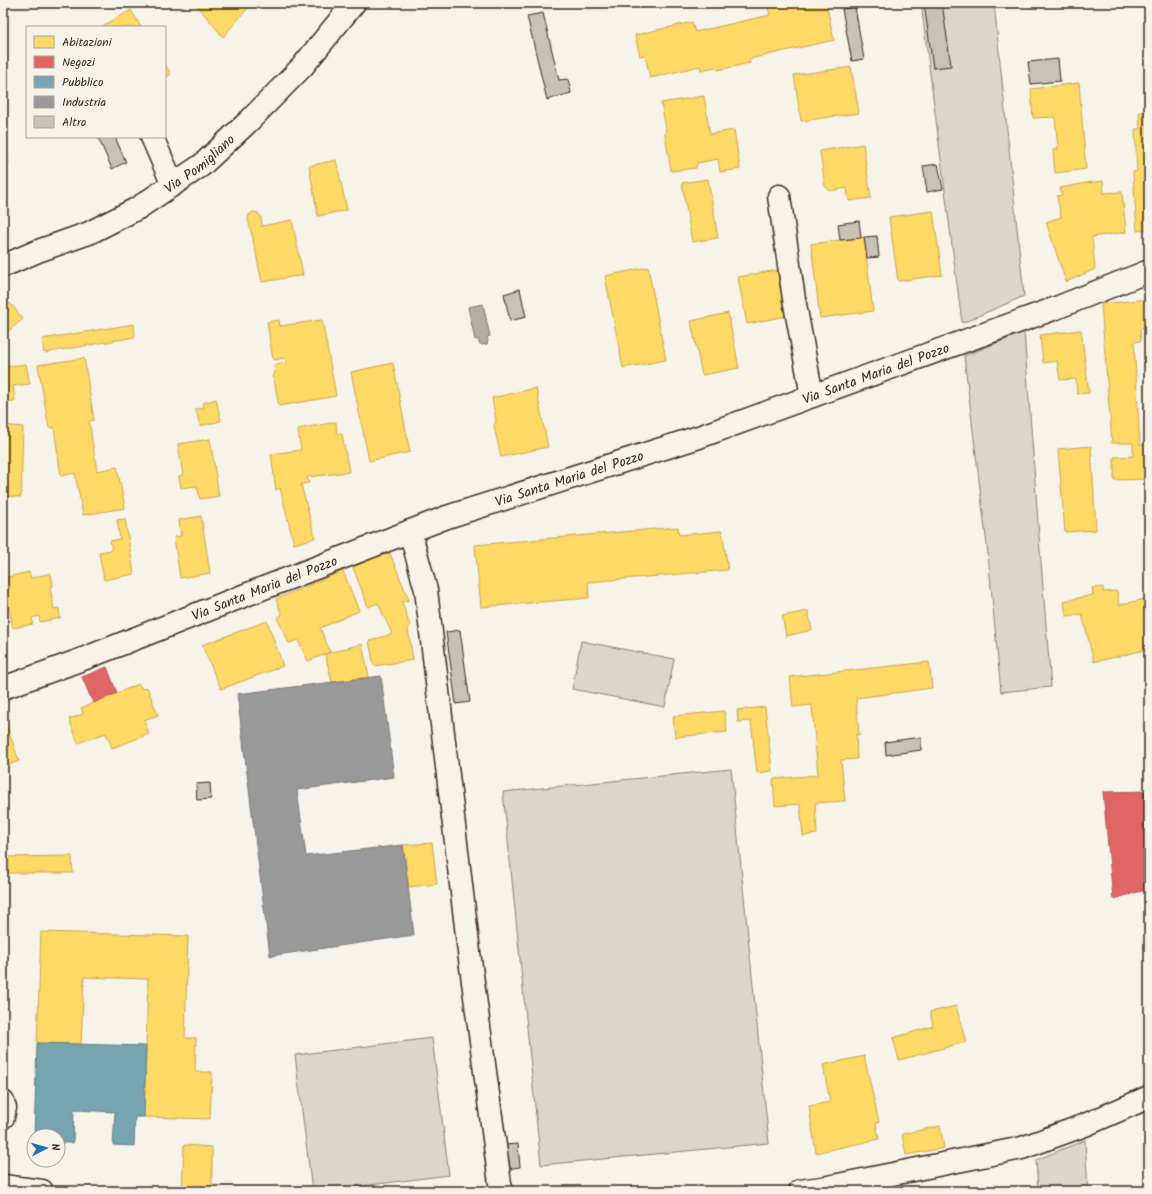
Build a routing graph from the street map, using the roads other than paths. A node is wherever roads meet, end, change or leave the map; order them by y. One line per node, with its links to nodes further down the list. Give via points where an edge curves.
1 (354, 3): 3 (street, Via Pomigliano, via 302,67 249,122 202,165)
2 (152, 138): 3 (street)
3 (173, 184): 5 (street, Via Pomigliano, via 138,208 89,233)
4 (779, 196): 7 (street)
5 (3, 266)
6 (1145, 277): 7 (street, Via Santa Maria del Pozzo)
7 (812, 396): 8 (street, Via Santa Maria del Pozzo, via 699,437)
8 (410, 531): 9 (street, Via Santa Maria del Pozzo); 15 (street, via 426,590 469,952)
9 (3, 688)
10 (1149, 1097): 16 (street, via 1078,1128 1022,1148)
11 (3, 1102): 12 (street)
12 (3, 1118)
13 (3, 1186): 14 (street)
14 (42, 1191)
15 (501, 1191)
16 (800, 1191)

